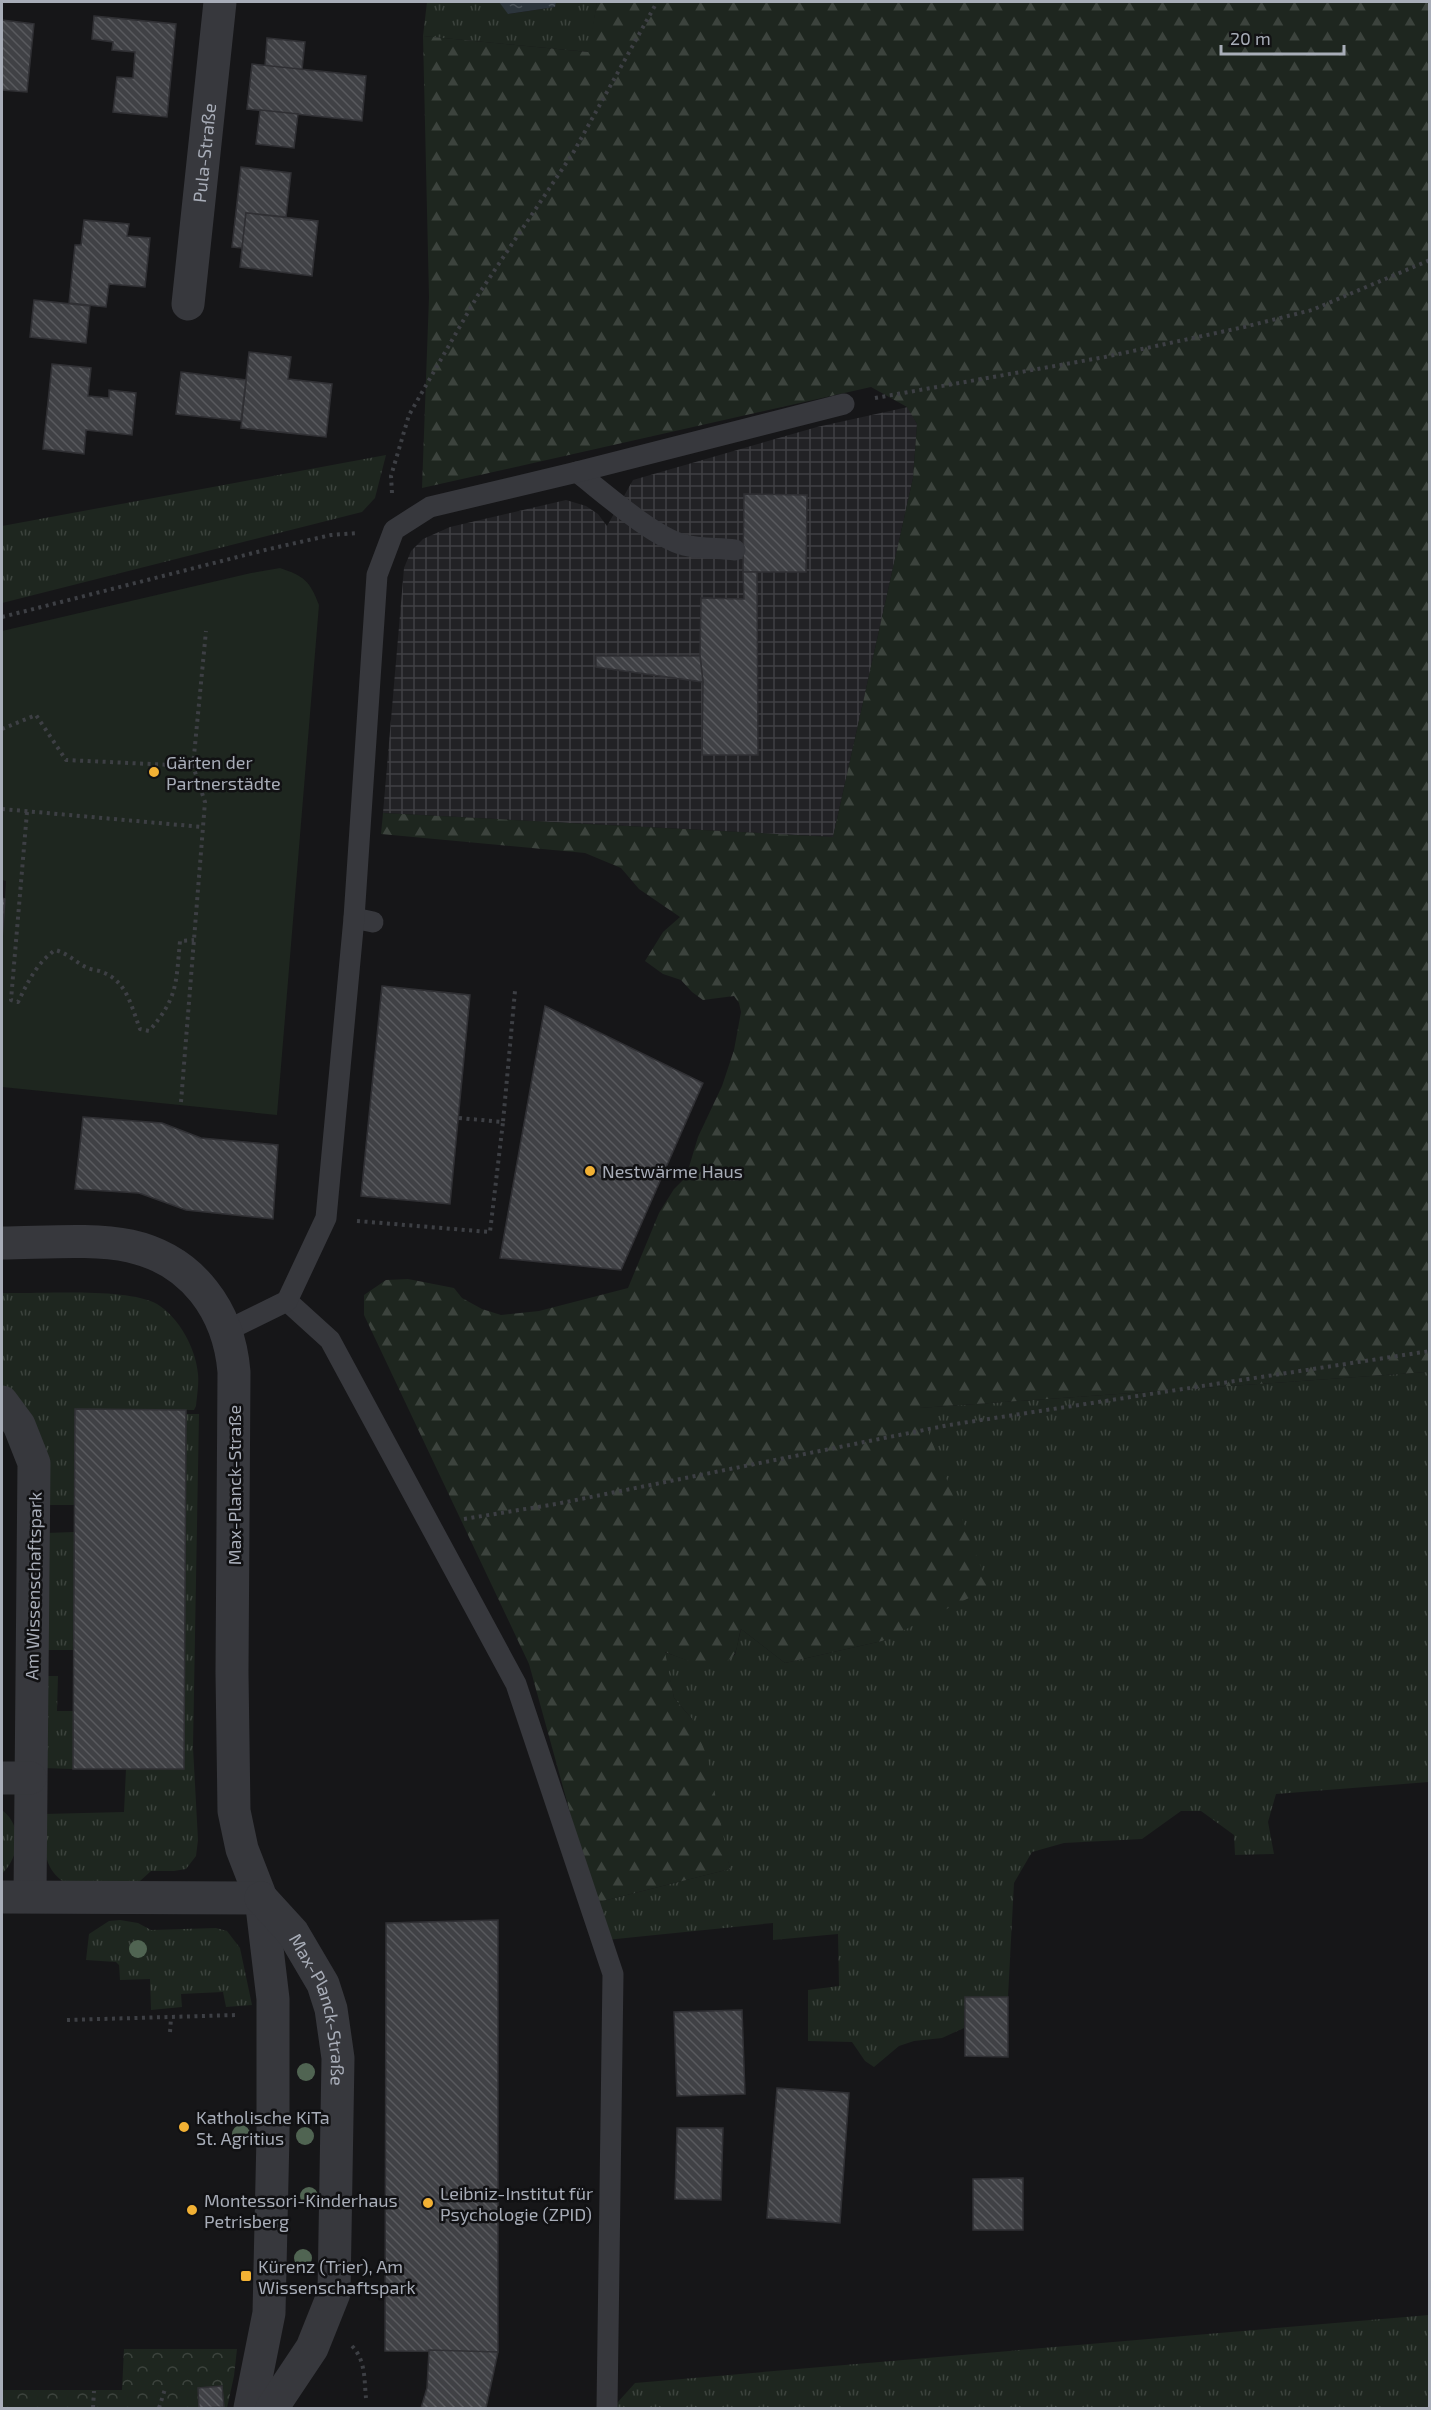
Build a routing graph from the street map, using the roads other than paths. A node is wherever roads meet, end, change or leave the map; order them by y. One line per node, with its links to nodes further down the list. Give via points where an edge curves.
1 (220, 2): 2 (street, Pula-Straße)
2 (188, 304)
3 (844, 404): 4 (lane)
4 (577, 472): 5 (lane, via 668,539 684,545); 7 (lane, via 430,507 394,530 377,575 363,920 326,1218)
5 (735, 550)
6 (2, 1243): 8 (street, Max-Planck-Straße, via 91,1243 148,1252 198,1284 212,1301)
7 (287, 1301): 8 (lane); 15 (lane, via 330,1340 516,1684 613,1974)
8 (226, 1331): 12 (street, Max-Planck-Straße, via 234,1372 234,1811 242,1849)
9 (2, 1402): 10 (street, Am Wissenschaftspark, via 19,1425 34,1463)
10 (16, 1778): 11 (street, Am Wissenschaftspark)
11 (16, 1896): 12 (street, Am Wissenschaftspark)
12 (261, 1898): 13 (street, Max-Planck-Straße, via 273,1999 273,2135 269,2313); 14 (street, Max-Planck-Straße, via 300,1943 323,1984 333,2018 338,2058 334,2293 312,2348)
13 (250, 2409)
14 (272, 2409)
15 (607, 2409)

